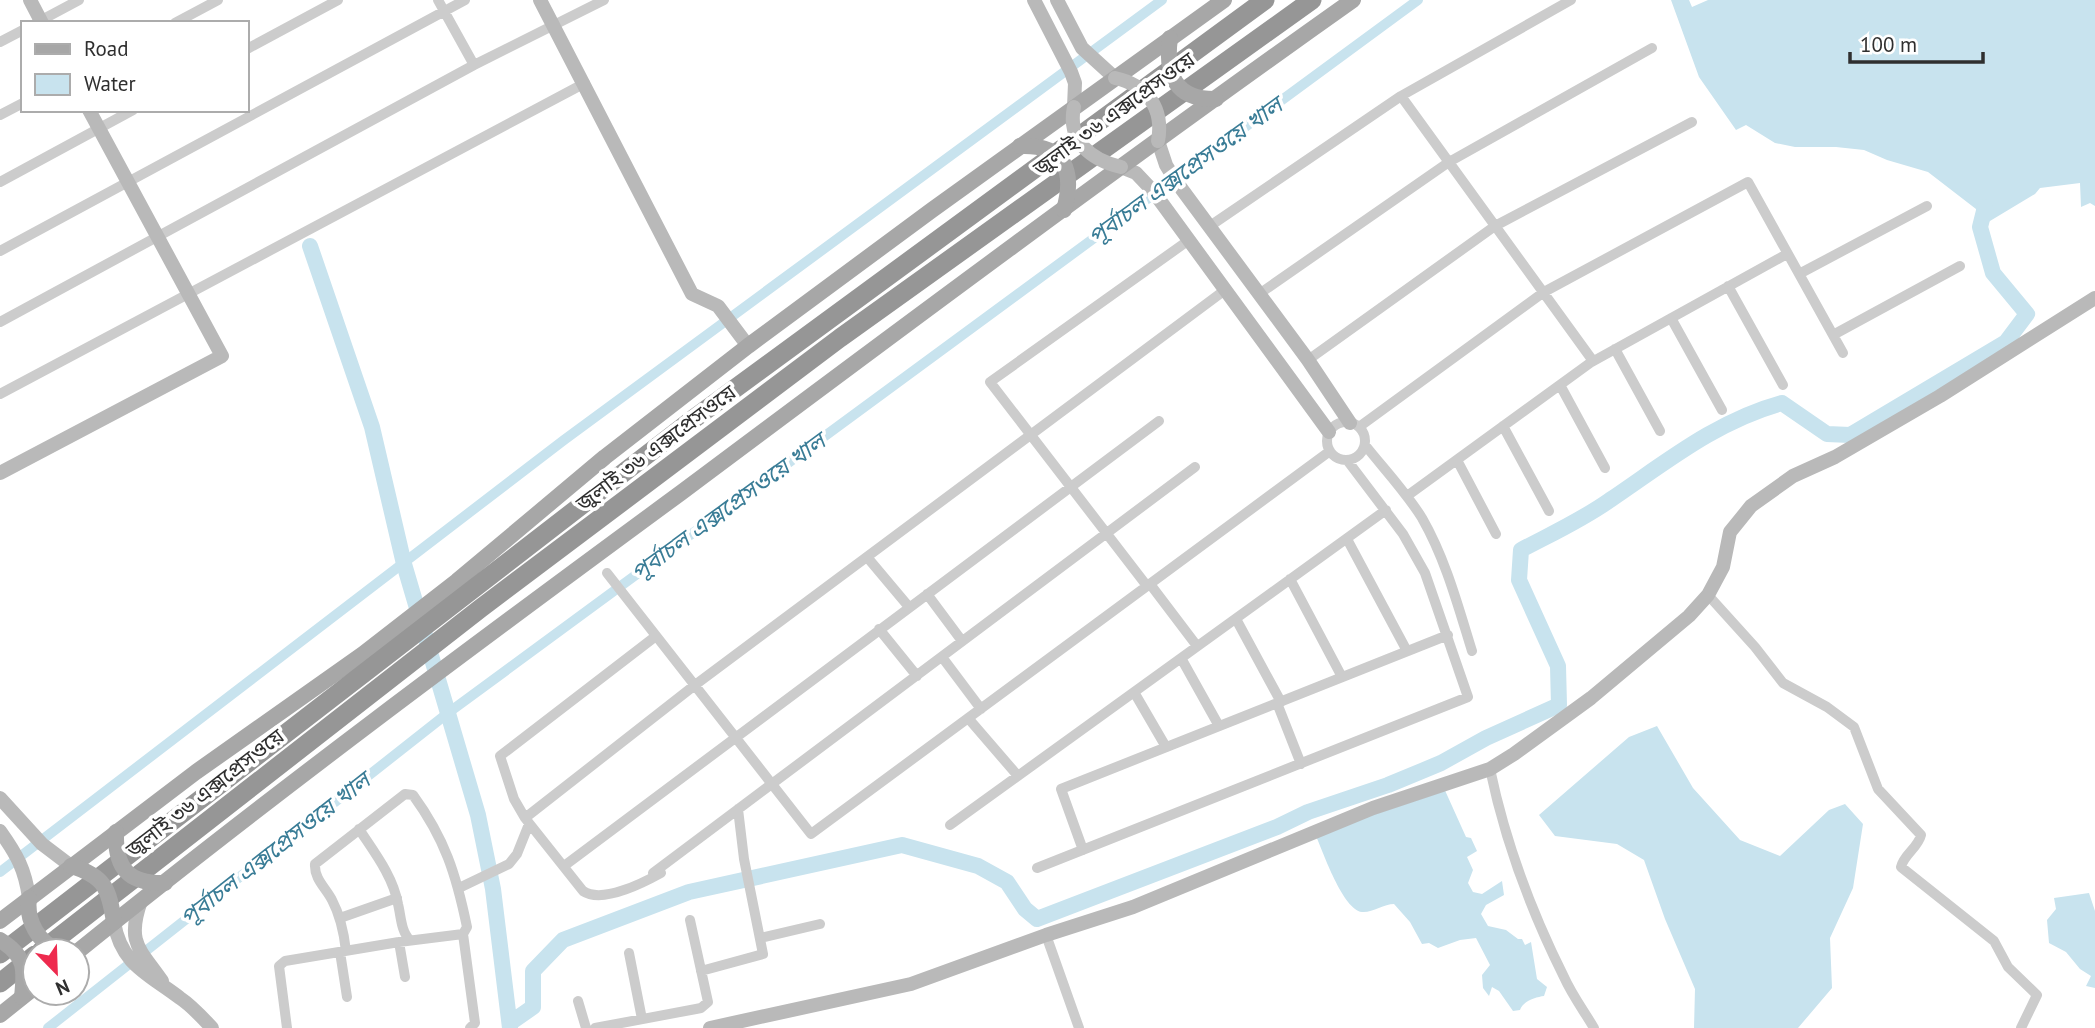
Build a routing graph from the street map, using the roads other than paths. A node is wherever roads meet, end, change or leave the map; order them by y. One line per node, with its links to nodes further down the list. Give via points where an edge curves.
1 (30, 0): 17 (street)
2 (79, 0): 18 (street)
3 (218, 0): 19 (street)
4 (338, 0): 24 (street)
5 (438, 0): 16 (street)
6 (465, 0): 16 (street)
7 (540, 0): 20 (street)
8 (604, 0): 20 (street)
9 (1034, 0): 32 (street, via 1075,83)
10 (1058, 0): 27 (street, via 1075,37)
11 (1224, 0): 22 (main road)
12 (1265, 0): 99 (highway, জুলাই ৩৬ এক্সপ্রেসওয়ে, via 827,319)
13 (1312, 0): 99 (highway, জুলাই ৩৬ এক্সপ্রেসওয়ে, via 840,338)
14 (1353, 0): 30 (main road)
15 (1571, 0): 29 (street)
16 (444, 12): 26 (street); 43 (street)
17 (40, 21)
18 (42, 21)
19 (179, 21)
20 (554, 25): 26 (street); 28 (street)
21 (21, 31): 23 (street)
22 (1170, 38): 27 (main road); 30 (main road, bridge, via 1168,62 1177,85 1192,97)
23 (0, 42)
24 (248, 48)
25 (1652, 48): 40 (street)
26 (474, 65): 48 (street)
27 (1115, 78): 32 (main road); 38 (street, bridge, via 1133,83 1155,103)
28 (585, 83): 57 (street); 63 (street, via 692,294 718,306)
29 (1401, 96): 40 (street); 46 (street)
30 (1216, 99): 38 (main road)
31 (21, 104): 35 (street)
32 (1074, 107): 39 (main road); 41 (street, bridge, via 1073,124 1083,147 1097,159)
33 (90, 112): 37 (street)
34 (129, 112): 37 (street)
35 (0, 115)
36 (1692, 122): 47 (street)
37 (99, 128): 42 (street); 43 (street)
38 (1158, 141): 41 (main road); 46 (street, via 1166,165)
39 (1020, 146): 45 (main road, bridge, via 1046,149 1064,164 1070,178); 63 (main road)
40 (1449, 162): 47 (street); 58 (street)
41 (1121, 167): 45 (main road); 49 (street, via 1136,173)
42 (0, 182)
43 (128, 182): 48 (street); 50 (street)
44 (1927, 206): 53 (street)
45 (1064, 210): 139 (main road, via 499,628)
46 (1210, 226): 58 (street)
47 (1496, 226): 56 (street); 66 (street)
48 (157, 237): 57 (street); 61 (street)
49 (1189, 240): 55 (street); 77 (street, via 990,382)
50 (0, 251)
51 (1787, 254): 53 (street); 54 (street); 56 (street, via 1748,182)
52 (1960, 266): 62 (street)
53 (1799, 274): 62 (street)
54 (1728, 286): 60 (street); 69 (street)
55 (1225, 290): 76 (street); 77 (street)
56 (1544, 292): 67 (street); 73 (street)
57 (188, 294): 70 (street); 84 (street, via 222,356)
58 (1259, 294): 66 (street)
59 (2095, 298): 100 (street, via 1940,396 1793,477 1751,506 1730,532 1723,567)
60 (1671, 318): 64 (street); 71 (street)
61 (0, 321)
62 (1833, 335): 65 (street)
63 (744, 339): 99 (main road, via 605,457)
64 (1615, 349): 67 (street); 75 (street)
65 (1843, 353)
66 (1308, 360): 73 (street)
67 (1593, 361): 68 (street)
68 (1560, 385): 74 (street); 83 (street)
69 (1783, 385)
70 (0, 394)
71 (1722, 410)
72 (1160, 421): 85 (street)
73 (1355, 425): 76 (street, via 1340,423); 78 (street, via 1364,435)
74 (1503, 426): 81 (street); 88 (street)
75 (1660, 431)
76 (1329, 432): 79 (street)
77 (1031, 435): 85 (street); 92 (street)
78 (1365, 445): 80 (street); 86 (street)
79 (1330, 451): 80 (street); 97 (street)
80 (1347, 460): 87 (street)
81 (1457, 460): 86 (street); 90 (street)
82 (1195, 467): 89 (street)
83 (1605, 468)
84 (0, 473)
85 (1071, 487): 89 (street); 98 (street)
86 (1407, 496): 93 (street)
87 (1386, 510): 91 (street); 95 (street)
88 (1549, 511)
89 (1106, 534): 97 (street); 106 (street)
90 (1496, 534)
91 (1347, 539): 96 (street); 109 (street)
92 (867, 557): 101 (street); 115 (street)
93 (1445, 563): 95 (street); 108 (street)
94 (607, 573): 105 (street)
95 (1425, 573): 104 (street)
96 (1290, 579): 102 (street); 114 (street)
97 (1149, 585): 107 (street); 118 (street)
98 (927, 594): 101 (street); 106 (street)
99 (468, 595): 112 (highway, জুলাই ৩৬ এক্সপ্রেসওয়ে); 112 (main road)
100 (1708, 595): 124 (street, via 1591,698); 180 (street, via 1783,683 1854,727 1878,789 1919,832 1920,840 1901,867 1994,941 2008,967 2037,995)
101 (909, 607): 103 (street)
102 (1236, 619): 107 (street); 117 (street)
103 (879, 629): 113 (street); 121 (street)
104 (1448, 635): 109 (street); 123 (street, via 1468,697)
105 (656, 636): 115 (street); 129 (street, via 500,756 513,799)
106 (962, 641): 110 (street)
107 (1197, 646): 111 (street)
108 (1472, 651)
109 (1407, 652): 114 (street)
110 (942, 657): 113 (street); 118 (street)
111 (1181, 658): 116 (street); 120 (street)
112 (374, 667): 132 (main road, via 196,772); 152 (highway, জুলাই ৩৬ এক্সপ্রেসওয়ে); 159 (highway, জুলাই ৩৬ এক্সপ্রেসওয়ে)
113 (917, 676): 126 (street)
114 (1342, 677): 117 (street)
115 (695, 685): 121 (street); 129 (street)
116 (1134, 692): 122 (street); 125 (street)
117 (1279, 703): 120 (street); 123 (street)
118 (981, 709): 119 (street)
119 (968, 718): 125 (street); 126 (street, via 811,834)
120 (1219, 726): 122 (street)
121 (735, 736): 126 (street); 136 (street)
122 (1166, 747): 134 (street, via 1061,789)
123 (1301, 764): 134 (street)
124 (1490, 769): 150 (street, via 1373,808 1133,907); 179 (street, via 1518,869 1564,978)
125 (1018, 776): 130 (street)
126 (773, 786): 128 (street); 136 (street, via 659,874 636,886 589,895)
127 (0, 798): 135 (street, via 55,856)
128 (738, 809): 138 (street); 153 (street)
129 (527, 821): 136 (street); 140 (street, via 509,864)
130 (950, 824)
131 (359, 829): 140 (street, via 405,794 413,795 446,849); 142 (street); 144 (street, via 315,864 317,877)
132 (116, 832): 135 (main road); 139 (main road, bridge, via 116,851 129,875)
133 (2, 833): 141 (street, via 21,861)
134 (1083, 850): 137 (street)
135 (71, 866): 141 (main road); 148 (main road, bridge, via 88,871 104,886)
136 (564, 866)
137 (1037, 868)
138 (653, 873)
139 (164, 883): 143 (main road)
140 (459, 888): 149 (street, via 467,927)
141 (29, 898): 146 (main road); 151 (main road, bridge, via 30,921)
142 (397, 898): 144 (street); 155 (street)
143 (141, 901): 148 (main road); 163 (street, via 134,929)
144 (340, 918): 157 (street)
145 (690, 920): 162 (street)
146 (0, 921)
147 (820, 924): 153 (street)
148 (115, 930): 156 (main road); 163 (street)
149 (463, 934): 155 (street); 174 (street, via 475,1023)
150 (1046, 935): 171 (street, via 911,984); 178 (street)
151 (41, 937)
152 (57, 937)
153 (760, 938): 162 (street, via 763,954)
154 (0, 940): 160 (main road, bridge)
155 (405, 941): 157 (street); 164 (street)
156 (91, 944)
157 (343, 951): 167 (street); 173 (street, via 279,966)
158 (629, 953): 170 (street)
159 (0, 954)
160 (21, 959)
161 (21, 966): 165 (highway)
162 (701, 971): 170 (street, via 706,1005)
163 (149, 972): 172 (street)
164 (404, 977)
165 (0, 983)
166 (21, 998): 169 (main road)
167 (347, 998)
168 (578, 1001): 175 (street)
169 (0, 1015)
170 (642, 1019): 176 (street)
171 (727, 1026): 177 (street)
172 (212, 1028)
173 (287, 1028)
174 (470, 1028)
175 (586, 1028)
176 (595, 1028)
177 (710, 1028)
178 (1079, 1028)
179 (1594, 1028)
180 (2021, 1028)

